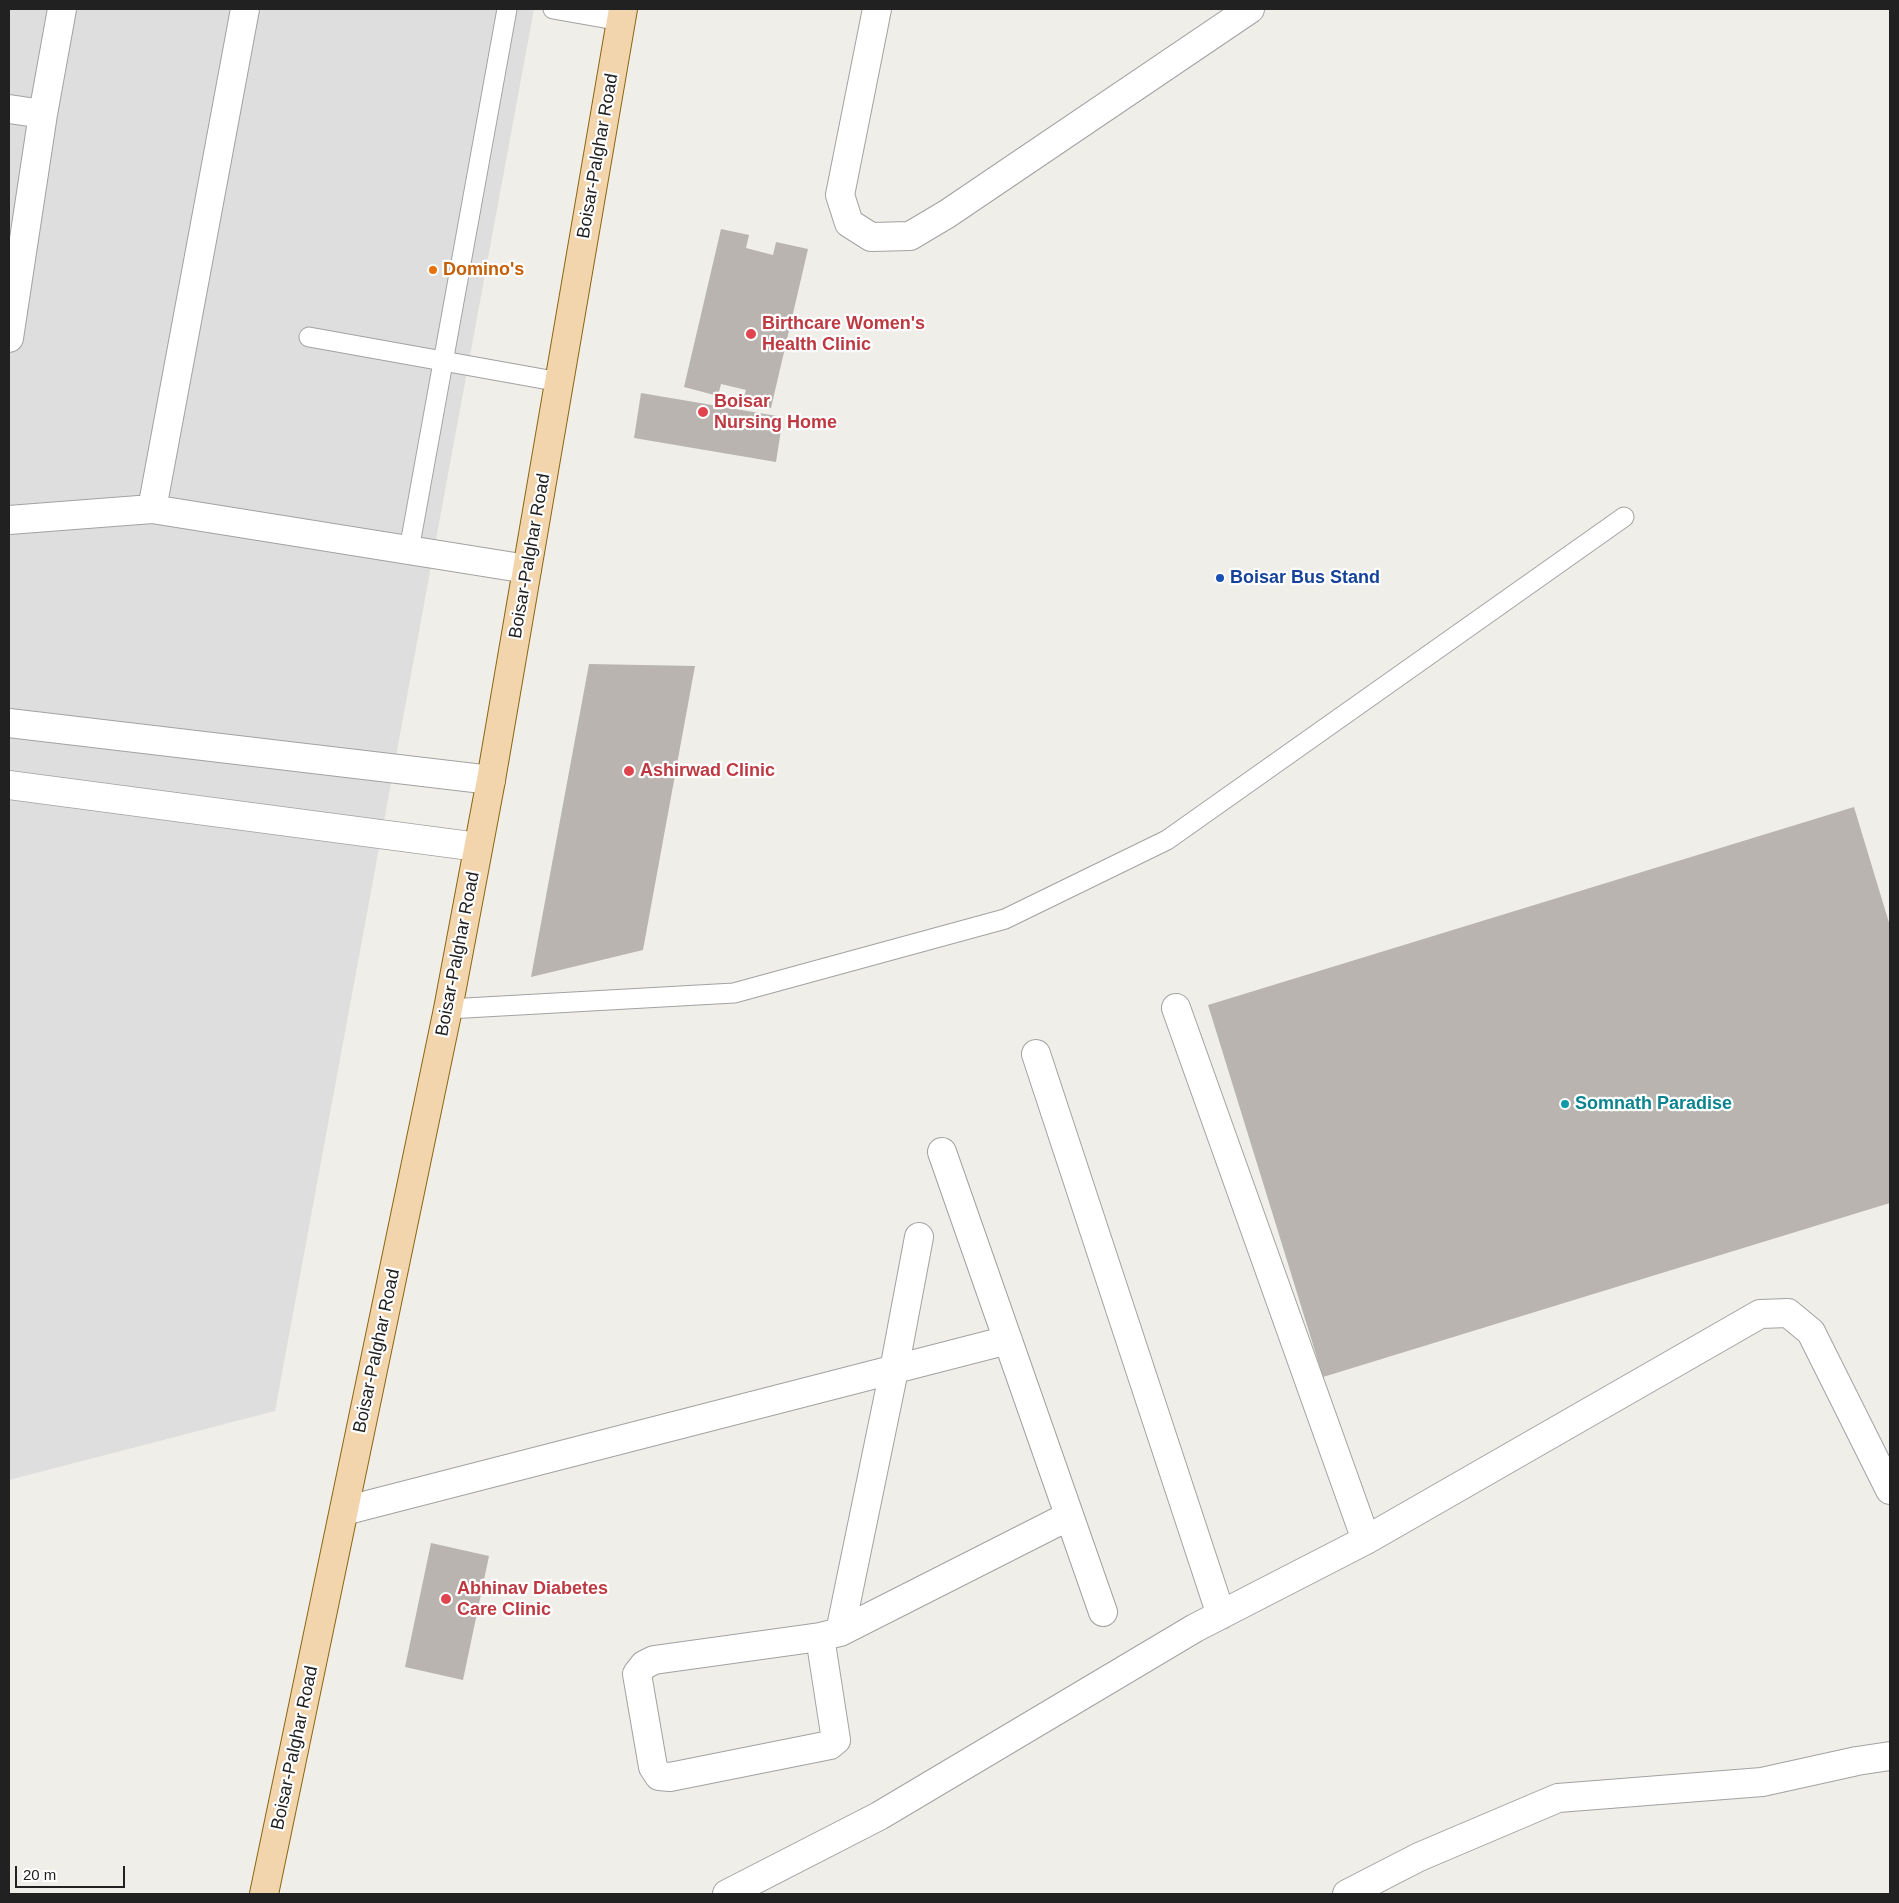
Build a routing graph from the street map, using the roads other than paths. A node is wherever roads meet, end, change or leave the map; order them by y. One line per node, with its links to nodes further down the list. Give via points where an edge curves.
1 (62, 9): 9 (street)
2 (245, 9): 15 (street)
3 (507, 9): 13 (lane)
4 (553, 9): 7 (lane)
5 (877, 9): 6 (street, via 840,195 849,223 871,237 910,236 947,214)
6 (1250, 9)
7 (622, 15): 14 (main road, Boisar-Palghar Road)
8 (9, 109): 9 (street)
9 (43, 114): 10 (street)
10 (12, 300): 12 (street)
11 (309, 337): 13 (lane)
12 (9, 338)
13 (444, 361): 14 (lane); 18 (lane)
14 (560, 382): 19 (main road, Boisar-Palghar Road)
15 (152, 510): 17 (street); 18 (street)
16 (1624, 517): 24 (lane, via 1167,840 1005,919 734,993)
17 (9, 520)
18 (409, 550): 19 (street)
19 (527, 570): 21 (main road, Boisar-Palghar Road)
20 (9, 723): 21 (street)
21 (491, 780): 23 (main road, Boisar-Palghar Road)
22 (9, 785): 23 (street)
23 (478, 847): 24 (main road, Boisar-Palghar Road)
24 (448, 1008): 32 (main road, Boisar-Palghar Road)
25 (1176, 1008): 34 (street)
26 (1036, 1054): 36 (street)
27 (942, 1152): 29 (street)
28 (919, 1237): 30 (street)
29 (1008, 1340): 30 (street); 33 (street)
30 (894, 1370): 32 (street); 37 (street)
31 (1890, 1490): 34 (street, via 1811,1332 1788,1313 1760,1314)
32 (344, 1511): 39 (main road, Boisar-Palghar Road)
33 (1069, 1516): 35 (street); 37 (street)
34 (1366, 1540): 36 (street)
35 (1103, 1612)
36 (1221, 1616): 40 (street, via 1195,1628 879,1816)
37 (830, 1634): 37 (street, via 654,1660 644,1665 637,1674 653,1767 659,1776 670,1777 830,1745 836,1740)
38 (1890, 1756): 41 (street, via 1762,1782 1558,1798 1419,1857)
39 (264, 1894)
40 (727, 1894)
41 (1347, 1894)

